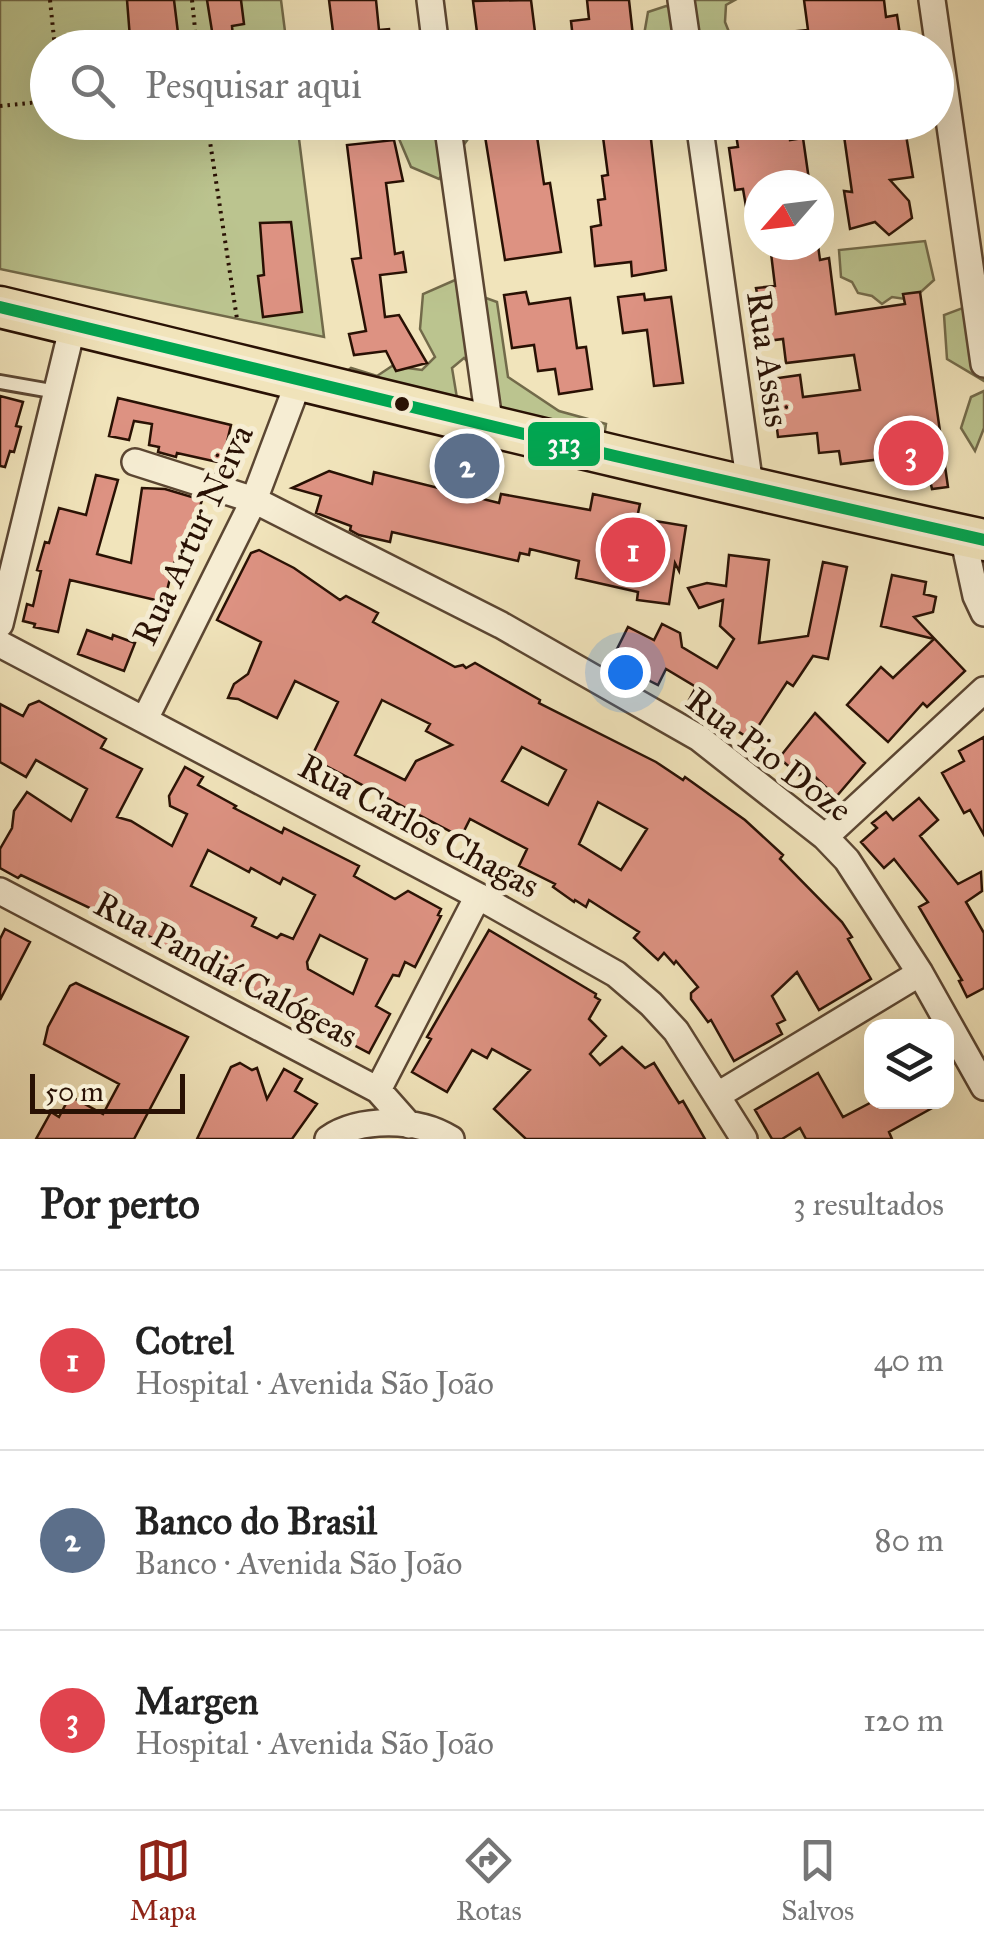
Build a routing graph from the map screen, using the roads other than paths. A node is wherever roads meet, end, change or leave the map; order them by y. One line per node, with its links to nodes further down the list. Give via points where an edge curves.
1 (430, 0): 4 (street)
2 (681, 0): 5 (street)
3 (932, 0): 6 (street)
4 (434, 30)
5 (685, 30)
6 (936, 30)
7 (450, 140): 16 (street)
8 (702, 140): 18 (street, Rua Assis)
9 (952, 140): 12 (street)
10 (0, 307): 11 (main road)
11 (73, 325): 13 (main road); 15 (street)
12 (984, 364)
13 (300, 378): 16 (main road); 19 (street, Rua Artur Neiva)
14 (0, 382): 15 (lane)
15 (59, 392): 22 (street)
16 (490, 428): 18 (main road)
17 (135, 462): 19 (street, Rua Pio Doze)
18 (750, 486): 20 (main road)
19 (254, 500): 25 (street, Rua Artur Neiva); 26 (street, Rua Pio Doze, via 501,625 699,738)
20 (974, 538): 21 (street, via 976,596)
21 (984, 613)
22 (0, 624)
23 (0, 644): 25 (street, Rua Carlos Chagas)
24 (984, 690): 26 (street)
25 (145, 719): 28 (street, Rua Carlos Chagas)
26 (825, 837): 29 (street, Rua Pio Doze, via 869,891)
27 (0, 891): 31 (street, Rua Pandiá Calógeas)
28 (478, 896): 31 (street); 32 (street, Rua Carlos Chagas, via 616,974 676,1032)
29 (920, 973): 30 (street, Rua Pio Doze); 32 (street)
30 (984, 1087)
31 (378, 1090): 33 (street, Rua Pandiá Calógeas)
32 (718, 1095): 36 (street, Rua Carlos Chagas)
33 (408, 1124): 34 (street, via 368,1124); 35 (street)
34 (328, 1139)
35 (451, 1139)
36 (744, 1139)

